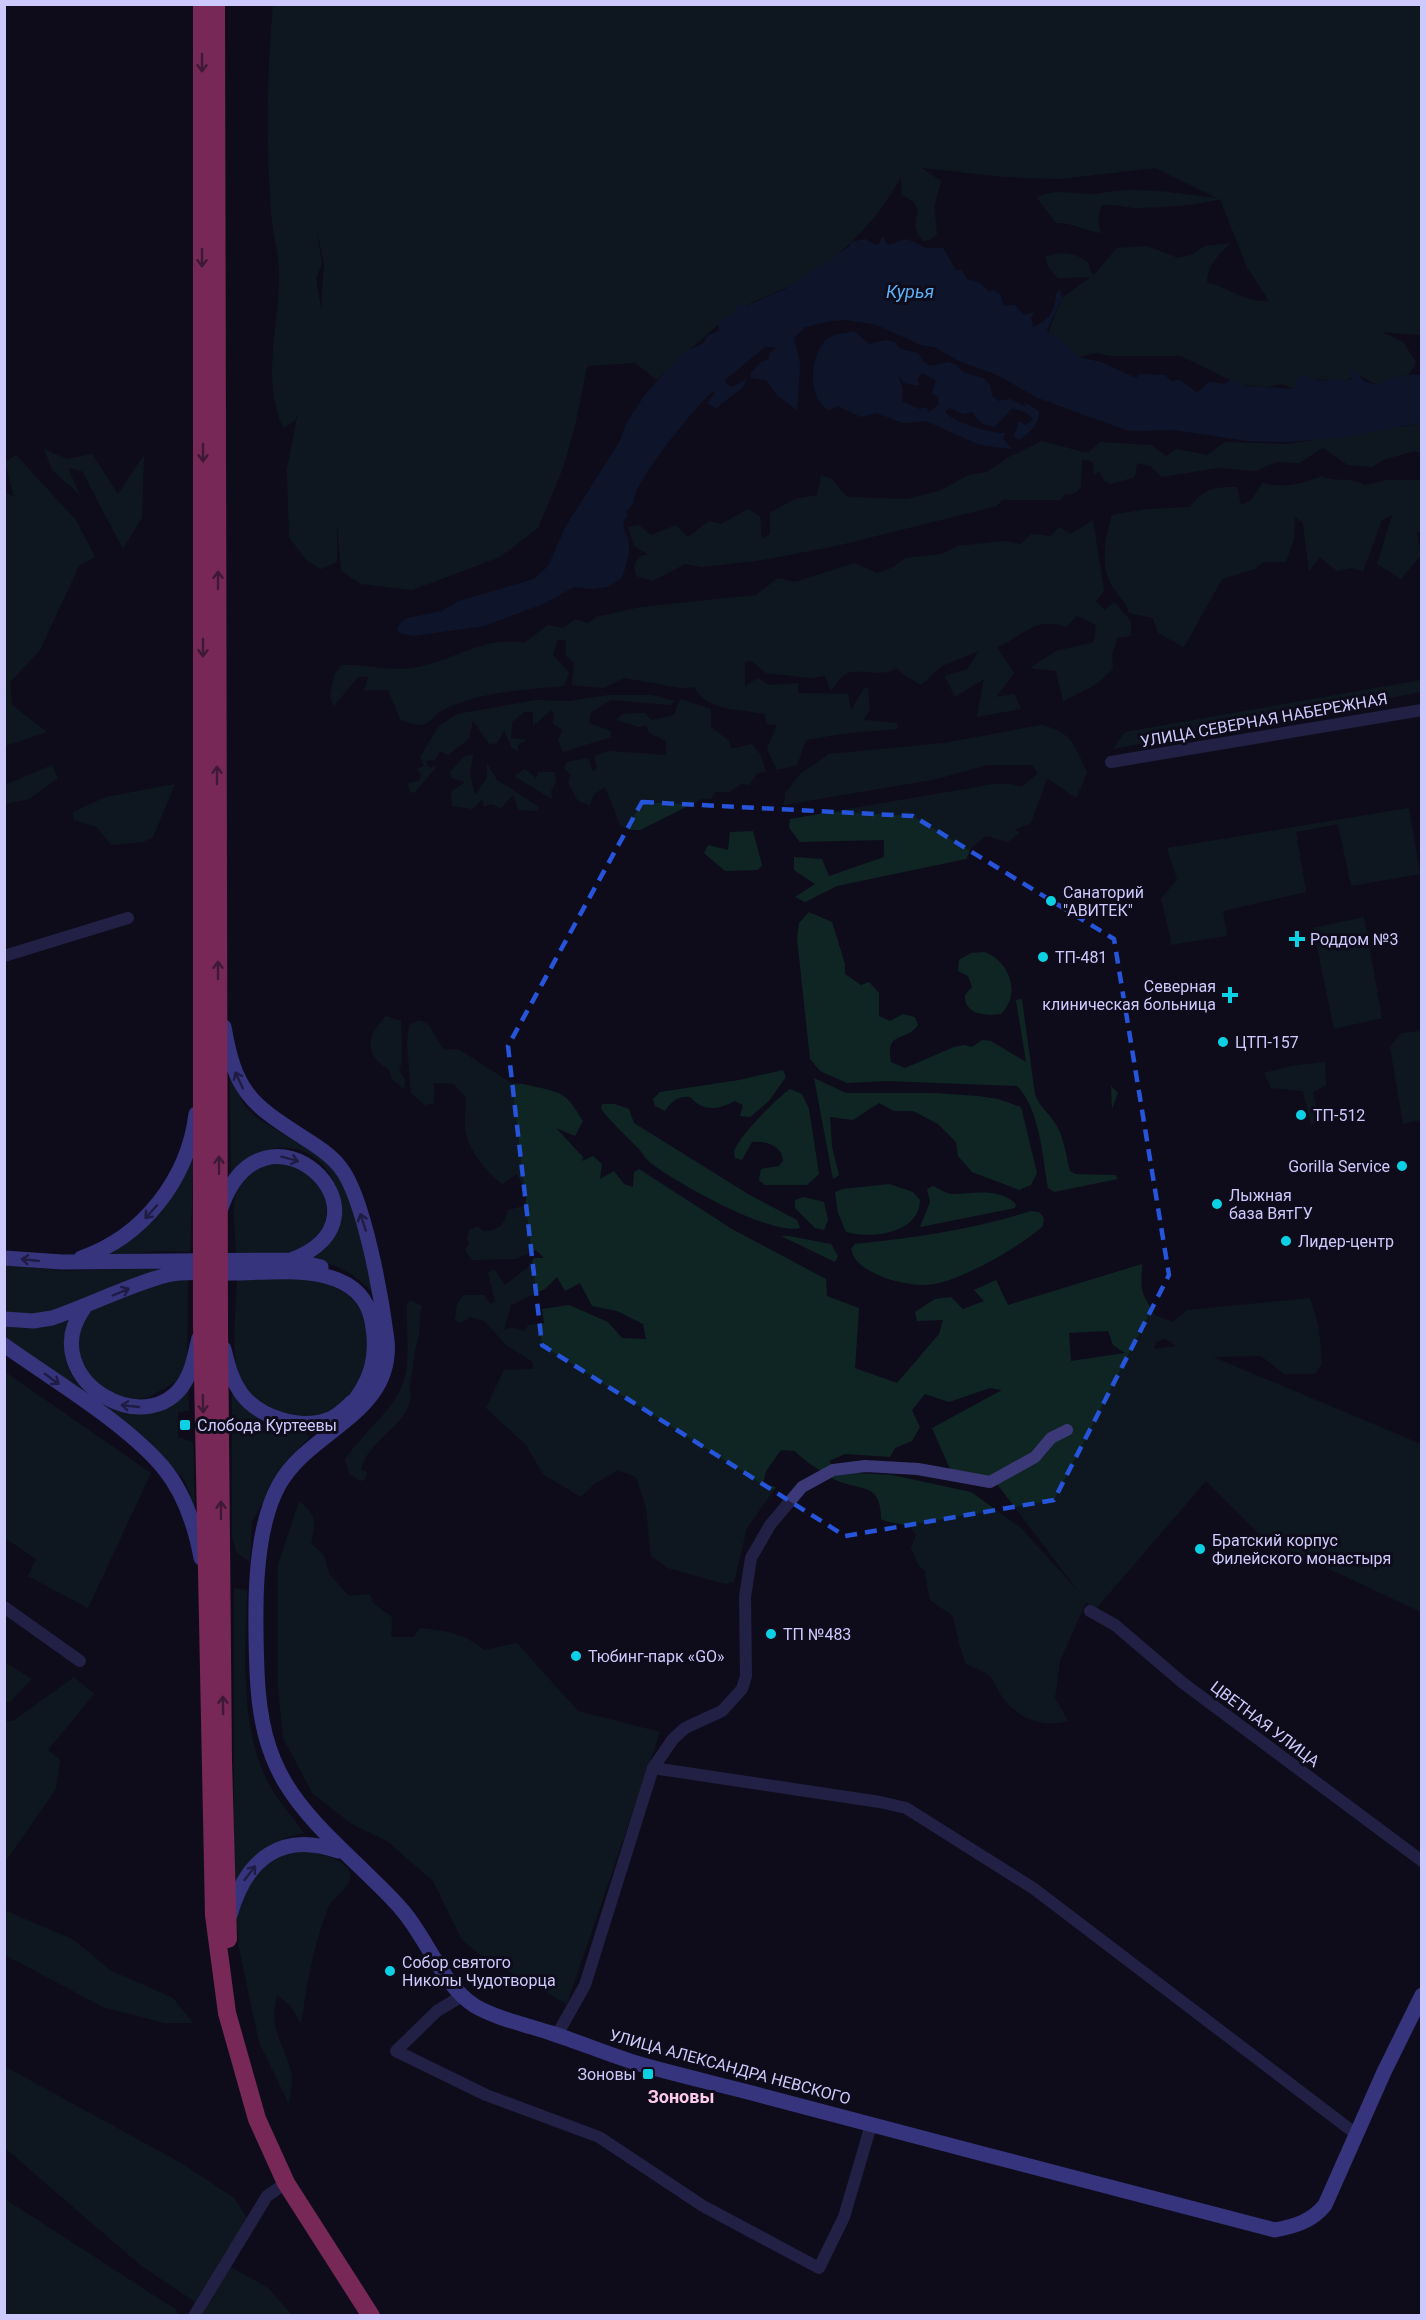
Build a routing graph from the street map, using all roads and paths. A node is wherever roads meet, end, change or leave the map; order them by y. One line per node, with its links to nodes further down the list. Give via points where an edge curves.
1 (202, 4): 8 (highway, one-way to 8)
2 (216, 4): 7 (highway, one-way to 2)
3 (1422, 710): 4 (street, УЛИЦА СЕВЕРНАЯ НАБЕРЕЖНАЯ)
4 (1111, 762)
5 (128, 918): 6 (street)
6 (4, 956)
7 (218, 995): 9 (highway, one-way to 7); 15 (street, one-way to 7, via 367,1234 351,1184 326,1153 248,1097 228,1049)
8 (202, 1060): 9 (highway); 12 (street, one-way to 12, via 192,1138 179,1171 160,1202 140,1224 108,1247)
9 (214, 1220): 11 (street, one-way to 11, via 229,1189 253,1163 282,1156 303,1163 330,1188 335,1213 321,1243 308,1254); 16 (highway)
10 (4, 1258): 12 (street, one-way to 10)
11 (291, 1260): 12 (street); 15 (street, via 338,1272 357,1284 372,1298)
12 (62, 1262)
13 (84, 1308): 14 (street, via 33,1321); 16 (street, one-way to 13, via 176,1391 155,1404 125,1406 96,1392 74,1362 71,1334); 18 (street, one-way to 18, via 171,1274 309,1273 333,1278 360,1295 371,1313 375,1358)
14 (4, 1319)
15 (384, 1321): 20 (street, via 388,1348 385,1372 374,1395)
16 (211, 1326): 18 (street, via 235,1383 249,1403 269,1416 292,1422 328,1420); 21 (highway, one-way to 21); 28 (highway, one-way to 16)
17 (4, 1345): 21 (street, one-way to 21, via 116,1426 162,1467 192,1521)
18 (360, 1394): 20 (street)
19 (1067, 1430): 25 (street, via 1051,1438 1035,1457 990,1482 918,1469 865,1466 833,1470 802,1487 771,1525 751,1558 744,1616 746,1676 742,1689 722,1711 673,1738)
20 (323, 1438): 26 (street, УЛИЦА АЛЕКСАНДРА НЕВСКОГО, via 287,1472 265,1515 257,1674 262,1721 281,1779 298,1805)
21 (206, 1585): 34 (highway, via 212,1864 220,1970 246,2089)
22 (4, 1607): 24 (street)
23 (1090, 1611): 27 (street, ЦВЕТНАЯ УЛИЦА, via 1115,1625 1183,1683)
24 (80, 1661)
25 (653, 1768): 31 (street, via 585,1985); 33 (street, via 906,1808 1033,1888)
26 (345, 1854): 28 (street, one-way to 26, via 247,1876 274,1850 288,1844 310,1843); 30 (street, УЛИЦА АЛЕКСАНДРА НЕВСКОГО, via 401,1907)
27 (1422, 1861)
28 (227, 1926): 37 (highway, via 245,2045 276,2141 303,2192)
29 (1422, 1995): 33 (street)
30 (462, 1996): 31 (street, УЛИЦА АЛЕКСАНДРА НЕВСКОГО, via 490,2013); 32 (street, via 437,2011 396,2051 486,2095 599,2138 704,2206 819,2268 844,2217)
31 (557, 2035): 32 (street, УЛИЦА АЛЕКСАНДРА НЕВСКОГО, via 636,2063)
32 (871, 2125): 33 (street, УЛИЦА АЛЕКСАНДРА НЕВСКОГО, via 1275,2230 1295,2226 1316,2215 1325,2205)
33 (1356, 2134)
34 (286, 2183): 35 (street, via 267,2196); 36 (highway)
35 (194, 2316)
36 (371, 2316)
37 (382, 2316)

